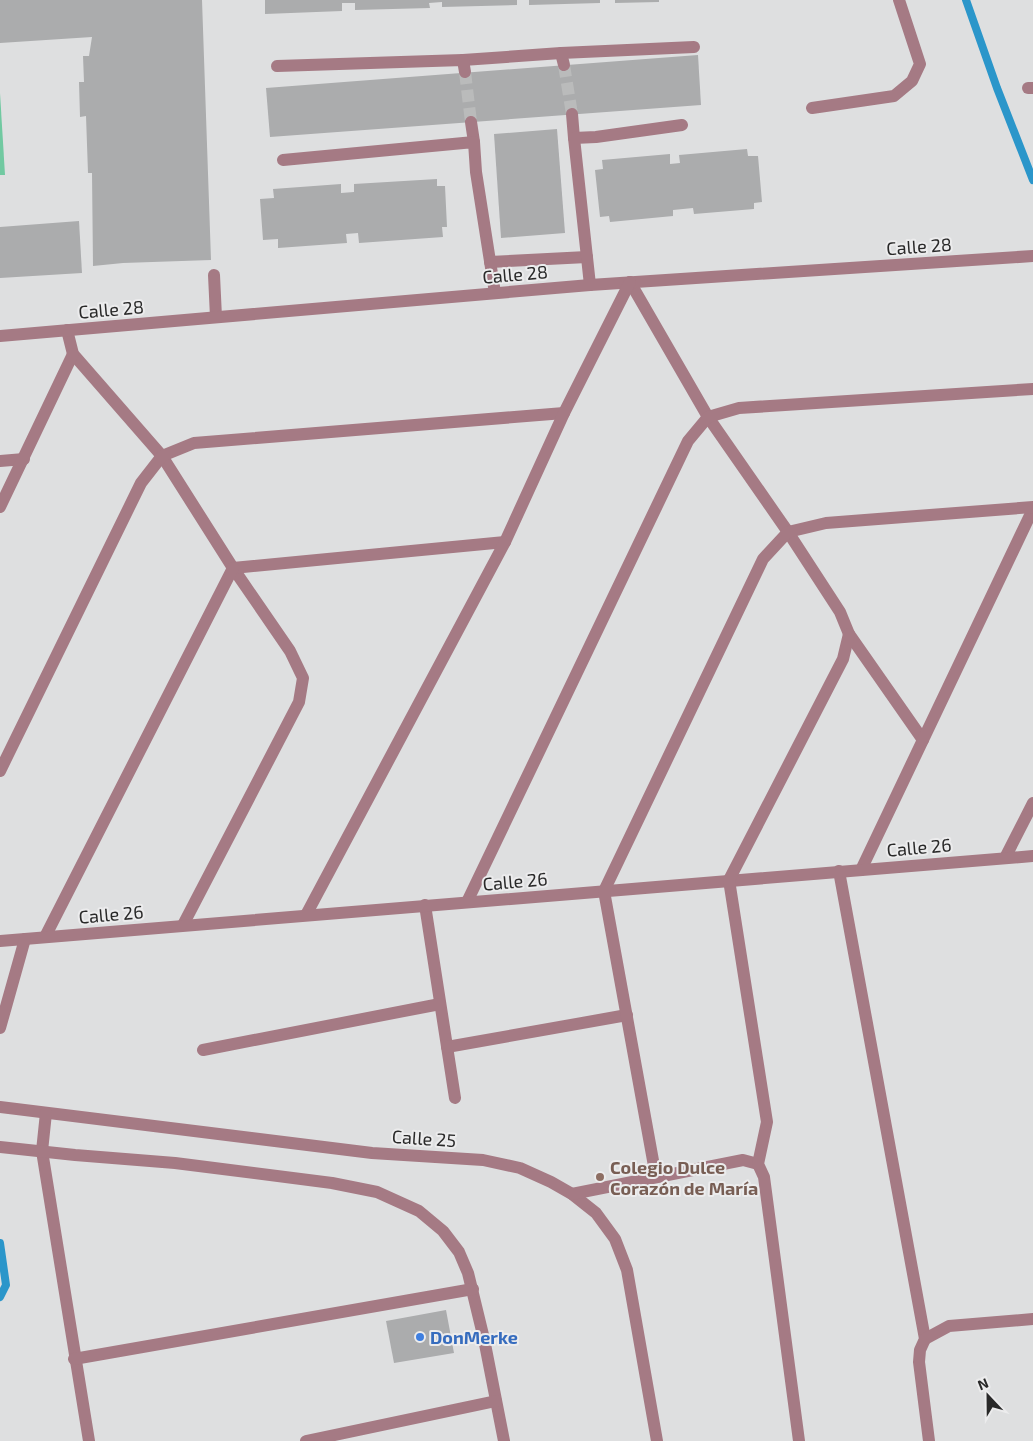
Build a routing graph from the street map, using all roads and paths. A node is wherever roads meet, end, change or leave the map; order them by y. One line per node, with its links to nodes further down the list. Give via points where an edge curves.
1 (899, 0): 4 (street, via 920,64 912,81 894,96)
2 (694, 47): 3 (street, via 464,66)
3 (277, 66)
4 (812, 108)
5 (572, 114): 8 (street)
6 (471, 122): 9 (street)
7 (682, 125): 8 (street)
8 (574, 138): 11 (street)
9 (474, 142): 10 (street); 13 (street)
10 (283, 160)
11 (587, 256): 13 (street); 16 (street)
12 (1033, 256): 15 (street, Calle 28)
13 (490, 262): 17 (street)
14 (214, 275): 18 (street)
15 (630, 282): 16 (street, Calle 28); 23 (street); 24 (street)
16 (590, 285): 17 (street, Calle 28)
17 (495, 293): 18 (street, Calle 28)
18 (216, 317): 19 (street, Calle 28)
19 (67, 330): 20 (street, Calle 28); 21 (street)
20 (0, 336)
21 (73, 354): 25 (street); 26 (street)
22 (1033, 389): 24 (street, via 739,408)
23 (564, 413): 25 (street, via 194,443); 31 (street)
24 (708, 416): 30 (street); 43 (street, via 688,441)
25 (162, 456): 32 (street); 35 (street, via 141,483)
26 (24, 459): 27 (street); 28 (street)
27 (0, 461)
28 (0, 507)
29 (1033, 508): 30 (street, via 826,523); 34 (street)
30 (788, 532): 33 (street, via 840,612); 42 (street, via 763,559)
31 (505, 542): 32 (street); 45 (street)
32 (233, 568): 46 (street, via 290,651 303,678 299,702); 47 (street)
33 (849, 634): 34 (street); 41 (street, via 843,660)
34 (923, 740): 39 (street)
35 (0, 771)
36 (1033, 803): 38 (street)
37 (1033, 856): 38 (street, Calle 26)
38 (1005, 858): 39 (street, Calle 26)
39 (862, 870): 40 (street, Calle 26)
40 (839, 871): 41 (street, Calle 26); 65 (street)
41 (729, 880): 42 (street, Calle 26); 60 (street, via 767,1122)
42 (604, 891): 43 (street, Calle 26); 51 (street)
43 (467, 902): 44 (street, Calle 26)
44 (425, 906): 45 (street, Calle 26); 50 (street)
45 (306, 915): 46 (street, Calle 26)
46 (182, 926): 47 (street, Calle 26)
47 (45, 937): 48 (street, Calle 26)
48 (25, 939): 49 (street, Calle 26); 52 (street)
49 (0, 941)
50 (440, 1004): 53 (street); 54 (street)
51 (627, 1015): 53 (street); 61 (street)
52 (0, 1028)
53 (447, 1047): 55 (street)
54 (203, 1050)
55 (456, 1098)
56 (0, 1107): 57 (street, Calle 25)
57 (46, 1113): 59 (street); 62 (street, Calle 25, via 372,1153 483,1160 520,1168)
58 (0, 1146): 59 (street)
59 (42, 1151): 63 (street, via 175,1163 332,1183 377,1192 419,1211 443,1231 459,1252); 66 (street)
60 (758, 1164): 61 (street, via 743,1160); 72 (street, via 764,1177)
61 (656, 1177): 62 (street)
62 (572, 1194): 71 (street, Calle 25, via 596,1213 615,1239 627,1270)
63 (473, 1289): 66 (street); 67 (street)
64 (1033, 1319): 65 (street, via 948,1326)
65 (925, 1339): 73 (street, via 919,1362)
66 (74, 1359): 68 (street)
67 (496, 1401): 69 (street); 70 (street)
68 (89, 1441)
69 (306, 1441)
70 (504, 1441)
71 (657, 1441)
72 (799, 1441)
73 (929, 1441)

